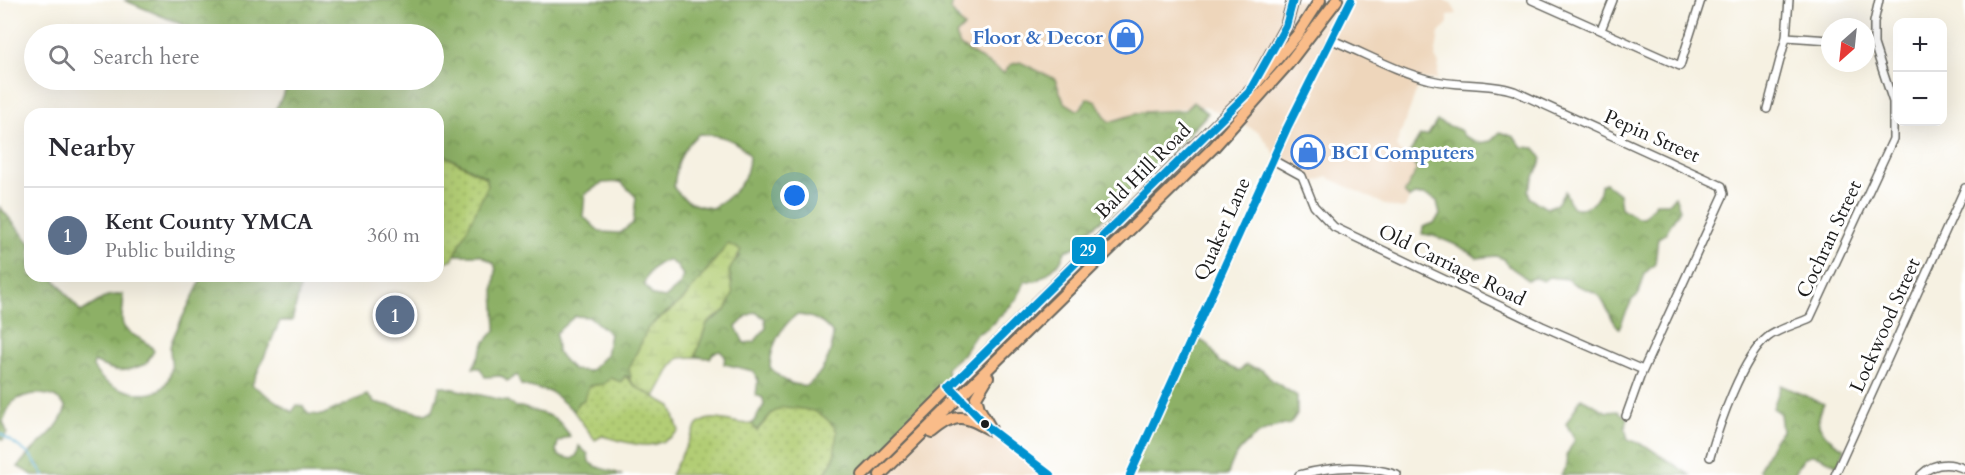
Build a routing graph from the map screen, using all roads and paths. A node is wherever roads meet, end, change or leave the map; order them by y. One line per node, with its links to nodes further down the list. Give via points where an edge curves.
1 (1293, 0): 16 (main road, via 1286,26)
2 (1320, 0): 16 (main road, Bald Hill Road)
3 (1337, 0): 20 (main road, via 1288,64 1214,147)
4 (1351, 0): 14 (street, Quaker Lane)
5 (1532, 0): 11 (street)
6 (1613, 0): 11 (street)
7 (1701, 0): 11 (street, via 1680,66)
8 (1789, 0): 12 (street)
9 (1879, 0): 10 (street, Cochran Street)
10 (1875, 18)
11 (1601, 30)
12 (1786, 37): 13 (street); 17 (street)
13 (1821, 39)
14 (1332, 40): 18 (street, Quaker Lane); 21 (street, Pepin Street, via 1432,80 1495,85 1514,91 1722,186 1724,194)
15 (1875, 44): 26 (street, Cochran Street, via 1894,108 1893,140 1887,156 1810,318 1769,335 1755,350 1718,429)
16 (1249, 92): 22 (main road, Bald Hill Road)
17 (1767, 109)
18 (1273, 160): 21 (street, Old Carriage Road, via 1302,176 1314,206 1334,227); 31 (street, Quaker Lane)
19 (1965, 188): 34 (street, Lockwood Street)
20 (1011, 346): 23 (main road); 25 (main road, via 976,398)
21 (1643, 370): 24 (street, Pepin Street)
22 (950, 387): 23 (street); 28 (main road, Bald Hill Road)
23 (959, 397): 25 (street); 29 (main road)
24 (1626, 416)
25 (991, 430): 29 (main road, via 968,419 949,419); 30 (street)
26 (1710, 458)
27 (1965, 469): 35 (street, via 1942,464)
28 (863, 475)
29 (880, 475)
30 (1050, 475)
31 (1130, 475)
32 (1299, 475): 33 (street, via 1340,467)
33 (1397, 475)
34 (1835, 475)
35 (1922, 475)

